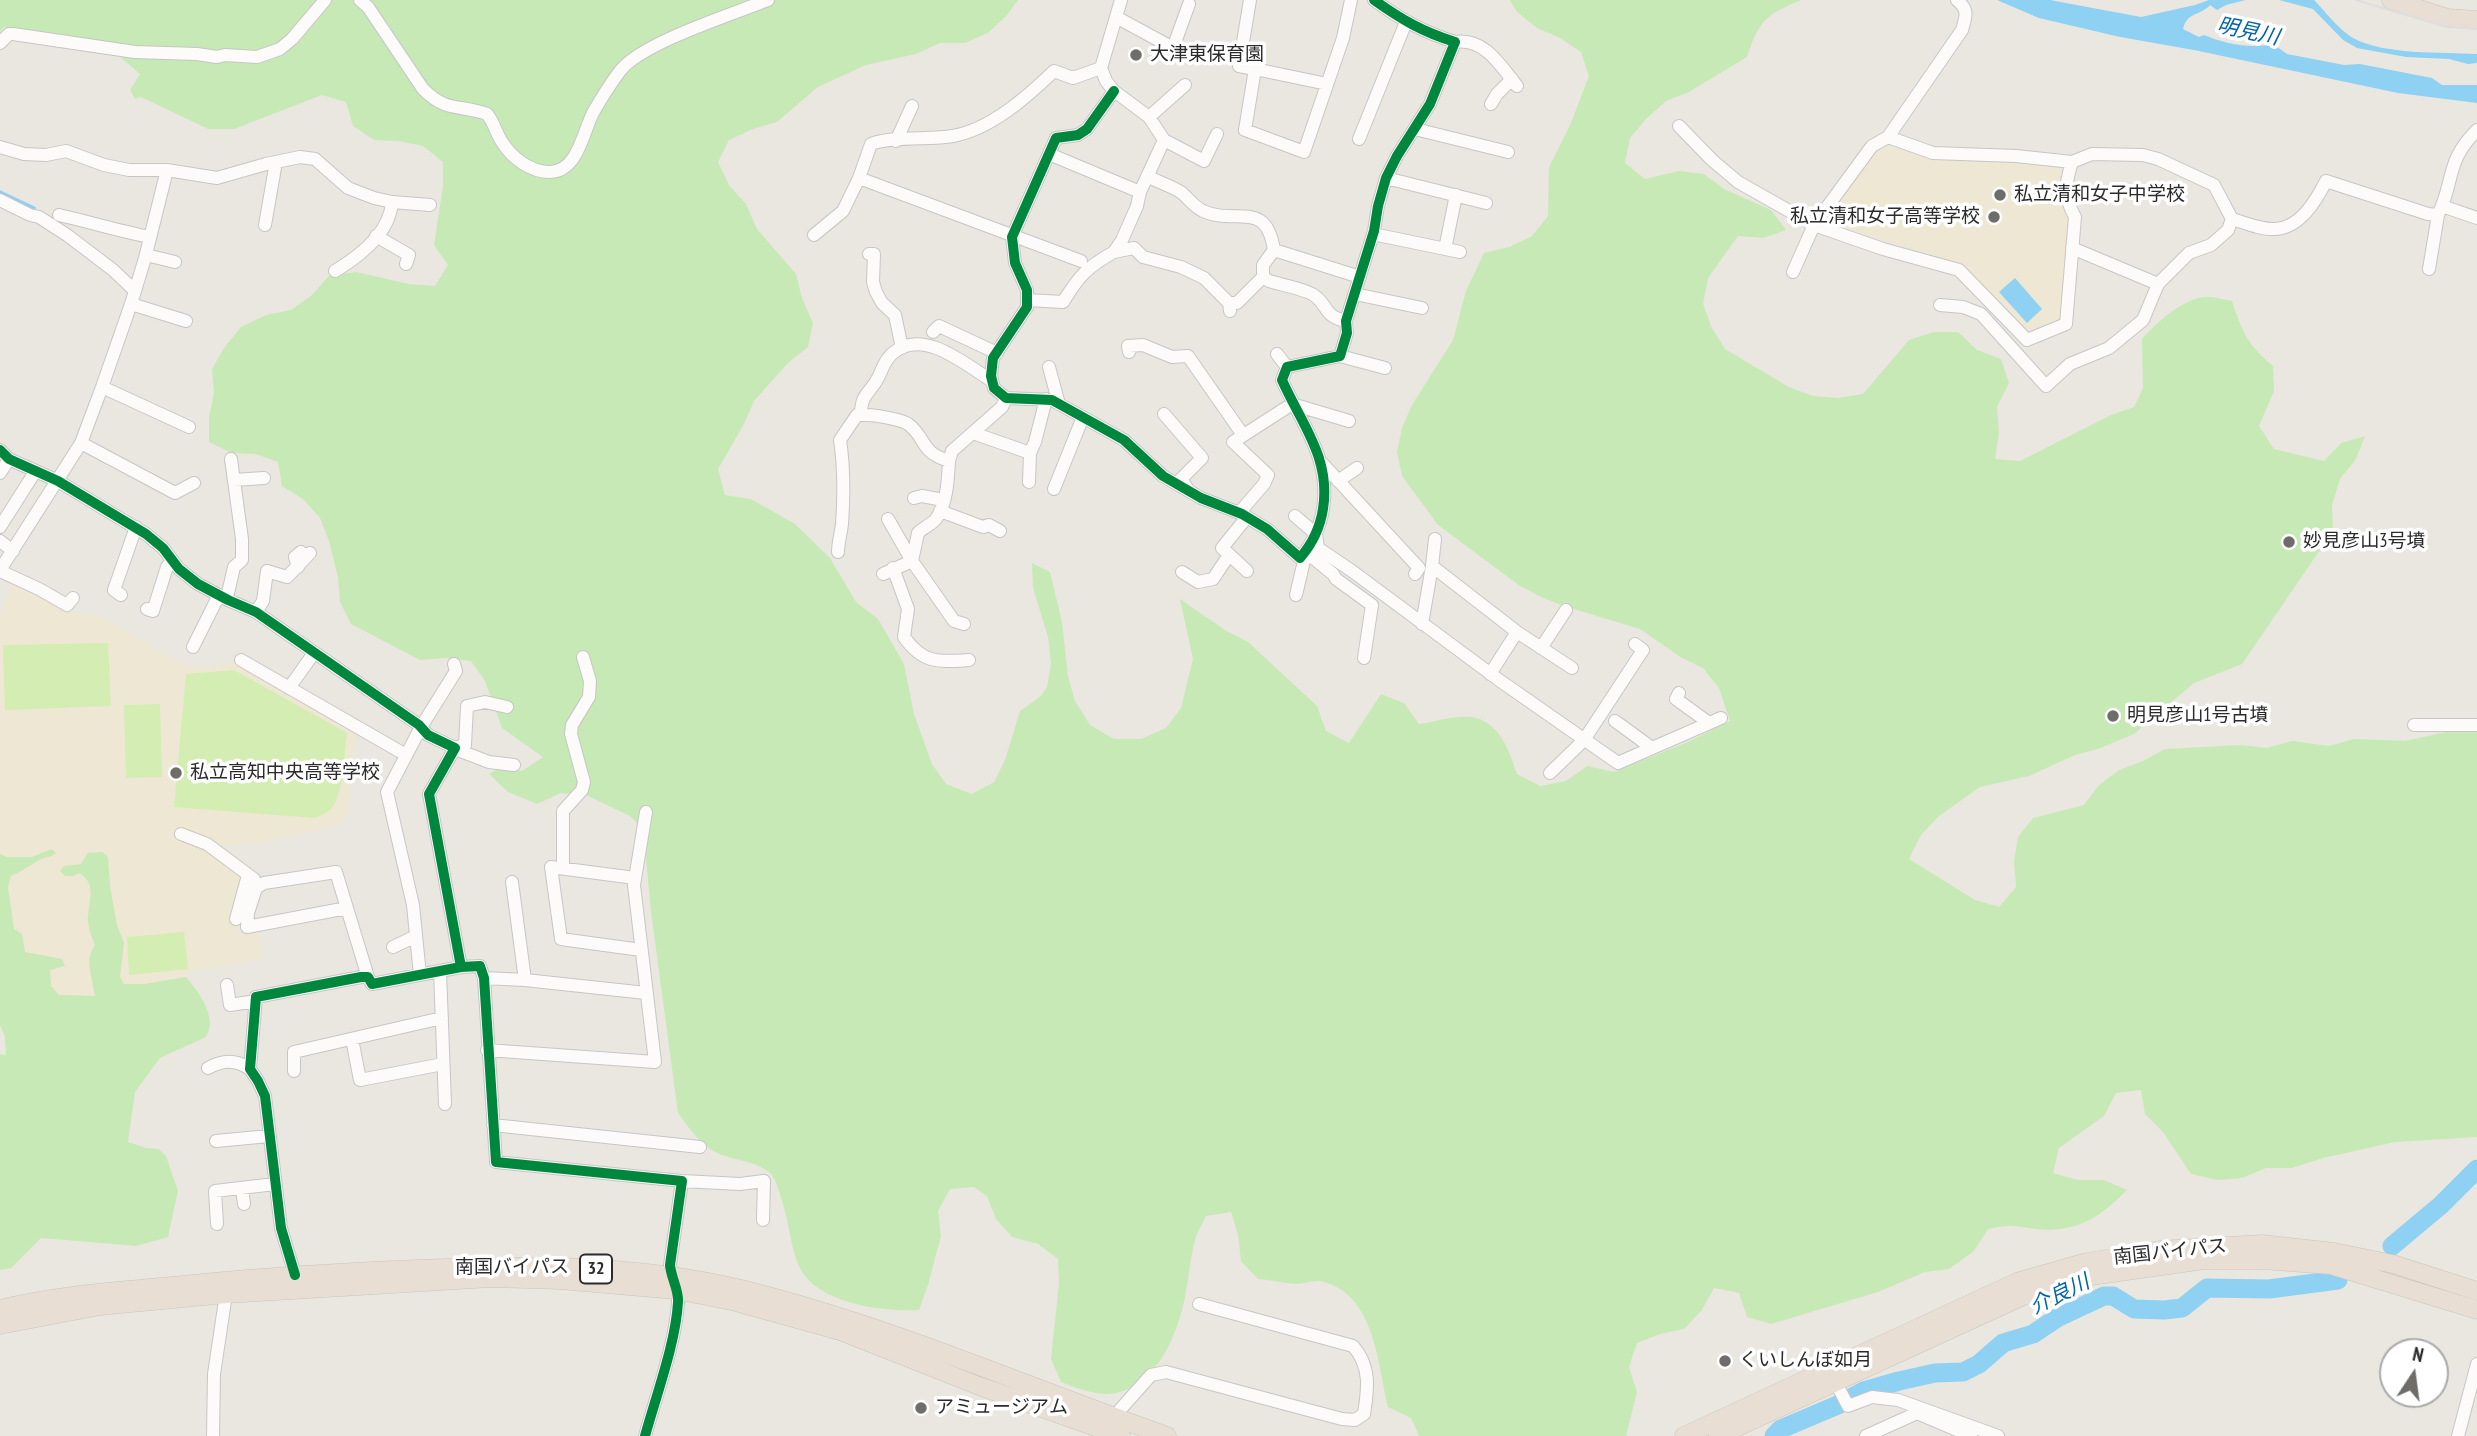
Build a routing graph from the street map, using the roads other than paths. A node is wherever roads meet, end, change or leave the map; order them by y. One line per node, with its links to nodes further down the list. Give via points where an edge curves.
1 (325, 0): 15 (street, via 286,44 257,57 135,52 13,34)
2 (360, 0): 3 (street, via 434,100 487,114 510,153 527,167 552,172 577,154 593,113 633,58)
3 (768, 0)
4 (1121, 0): 11 (street)
5 (1250, 0): 17 (street, via 1239,66)
6 (1351, 0): 18 (street)
7 (1374, 0): 13 (street)
8 (1957, 0): 28 (street, via 1966,8 1962,30)
9 (2390, 0): 12 (highway, via 2448,18)
10 (1189, 4): 11 (street, via 1173,48)
11 (1116, 17): 16 (street)
12 (2477, 20)
13 (1406, 22): 14 (street); 29 (street)
14 (1455, 42): 21 (street, via 1467,40 1485,48 1515,82 1497,93); 25 (street)
15 (0, 43)
16 (1101, 68): 20 (street); 30 (street, via 1073,78 1054,71 989,122 963,133)
17 (1255, 69): 18 (street); 18 (street, via 1245,130 1304,152)
18 (1326, 84)
19 (1185, 85): 23 (street)
20 (1114, 91): 23 (street); 34 (street, via 1087,129 1056,138)
21 (1491, 104)
22 (912, 106): 30 (street)
23 (1149, 117): 31 (street)
24 (1679, 127): 52 (street, via 1738,182)
25 (1415, 129): 33 (street); 40 (street)
26 (2477, 130): 47 (street, via 2459,151)
27 (1217, 134): 31 (street, via 1204,161)
28 (1888, 137): 36 (street, via 1933,153); 52 (street, via 1872,146)
29 (1359, 139)
30 (896, 141): 39 (street, via 871,144)
31 (1164, 141): 38 (street)
32 (0, 147): 37 (street, via 24,154 66,151 129,170)
33 (1508, 152)
34 (1049, 154): 41 (street); 57 (street)
35 (276, 162): 37 (street, via 217,178); 44 (street, via 316,159 348,188); 51 (street)
36 (2073, 162): 50 (street, via 2092,154 2158,159 2214,185); 58 (street, via 2066,183 2067,202 2075,217)
37 (167, 170): 56 (street)
38 (1147, 176): 41 (street); 60 (street, via 1206,213 1254,216 1270,232)
39 (859, 178): 54 (street, via 843,211); 57 (street)
40 (1386, 178): 42 (street); 53 (street)
41 (1140, 192): 61 (street, via 1138,206)
42 (1456, 195): 45 (street); 59 (street)
43 (0, 200): 74 (street, via 67,235)
44 (392, 202): 46 (street); 55 (street, via 391,217)
45 (1486, 202)
46 (430, 205)
47 (2440, 210): 49 (street); 50 (street, via 2428,214 2326,181 2302,216 2287,226 2274,230); 68 (street)
48 (59, 215): 56 (street)
49 (2477, 218)
50 (2232, 219): 73 (street, via 2228,230 2211,245 2189,253)
51 (265, 225)
52 (1814, 225): 58 (street, via 1959,270 2027,340 2066,324); 70 (street)
53 (1373, 234): 59 (street); 72 (street)
54 (814, 235)
55 (376, 236): 67 (street, via 409,255); 69 (street, via 361,255)
56 (150, 237): 64 (street)
57 (1013, 237): 65 (street); 76 (street, via 1015,263)
58 (2072, 248): 73 (street)
59 (1445, 249): 62 (street)
60 (1274, 250): 71 (street, via 1263,265); 72 (street)
61 (1114, 252): 71 (street, via 1134,248 1143,257 1181,267 1204,278 1229,307); 76 (street, via 1090,265 1063,302)
62 (1460, 252)
63 (869, 254): 83 (street, via 874,254 876,292 895,315)
64 (146, 255): 66 (street); 74 (street)
65 (1082, 261)
66 (175, 262)
67 (406, 264)
68 (2429, 269)
69 (335, 271)
70 (1793, 272)
71 (1263, 277): 81 (street, via 1316,296 1328,314)
72 (1360, 277): 75 (street)
73 (2158, 284): 78 (street, via 2143,320 2109,348 2070,364 2046,386 1980,314)
74 (134, 290): 77 (street)
75 (1354, 294): 79 (street); 81 (street)
76 (1027, 300): 85 (street)
77 (131, 304): 80 (street); 92 (street)
78 (1940, 305)
79 (1422, 308)
80 (186, 321)
81 (1346, 321): 87 (street)
82 (933, 332): 85 (street, via 939,326)
83 (902, 348): 91 (street, via 928,345); 98 (street, via 892,353 861,400)
84 (1129, 352): 103 (street, via 1128,346 1143,345 1172,357 1188,356)
85 (997, 353): 91 (street)
86 (1277, 354): 89 (street)
87 (1340, 356): 89 (street); 90 (street)
88 (1049, 367): 95 (street)
89 (1287, 367): 96 (street, via 1282,380)
90 (1385, 368)
91 (992, 381): 93 (street)
92 (102, 387): 101 (street); 104 (street)
93 (1006, 398): 94 (street); 102 (street)
94 (1046, 399): 95 (street); 105 (street)
95 (1059, 404): 99 (street)
96 (1292, 404): 100 (street); 103 (street); 109 (street)
97 (1164, 414): 120 (street, via 1202,458 1181,479)
98 (861, 415): 108 (street, via 906,423 926,449); 134 (street, via 840,440 844,462)
99 (1083, 417): 119 (street); 120 (street, via 1124,440 1163,476)
100 (1349, 421)
101 (189, 427)
102 (973, 433): 105 (street); 108 (street, via 952,451)
103 (1243, 435): 123 (street, via 1233,442 1268,475)
104 (80, 443): 115 (street); 118 (street, via 175,493)
105 (1030, 453): 117 (street)
106 (5, 454): 111 (street); 112 (street)
107 (231, 459): 114 (street)
108 (949, 461): 122 (street)
109 (1322, 463): 116 (street); 129 (street, via 1326,490)
110 (1357, 468): 116 (street)
111 (34, 472): 115 (street); 126 (street)
112 (0, 473)
113 (264, 478): 114 (street)
114 (234, 480): 148 (street, via 235,527 242,560 234,567 228,593)
115 (58, 481): 127 (street); 133 (street)
116 (1338, 481): 144 (street, via 1419,568)
117 (1029, 482)
118 (194, 483)
119 (1054, 489)
120 (1189, 491): 123 (street)
121 (915, 498): 122 (street, via 922,496)
122 (942, 505): 128 (street); 139 (street, via 935,522 918,533)
123 (1243, 515): 136 (street, via 1222,548); 137 (street)
124 (1296, 516): 129 (street)
125 (888, 519): 139 (street)
126 (0, 527)
127 (136, 527): 138 (street); 146 (street, via 114,590)
128 (1000, 531)
129 (1316, 534): 132 (street); 137 (street)
130 (1435, 540): 140 (street)
131 (0, 541): 133 (street)
132 (1318, 548): 145 (street, via 1312,556); 154 (street)
133 (13, 551): 141 (street)
134 (838, 552)
135 (305, 553): 152 (street, via 287,577 267,571 263,601)
136 (1230, 555): 142 (street); 143 (street, via 1213,579 1198,582)
137 (1302, 559): 145 (street); 147 (street)
138 (172, 561): 148 (street); 150 (street, via 153,611)
139 (912, 561): 153 (street, via 954,621); 163 (street, via 888,571 908,609 904,637 912,649 934,662)
140 (1432, 566): 154 (street); 155 (street)
141 (0, 570): 149 (street, via 41,584 67,605)
142 (1247, 571)
143 (1182, 572)
144 (1415, 574)
145 (1336, 579): 161 (street, via 1372,605)
146 (121, 595)
147 (1296, 595)
148 (222, 597): 152 (street); 157 (street)
149 (73, 598)
150 (147, 609)
151 (1566, 610): 158 (street)
152 (256, 612): 159 (street)
153 (964, 624)
154 (1423, 624): 166 (street)
155 (1517, 632): 158 (street); 166 (street)
156 (1635, 645): 174 (street, via 1643,650)
157 (193, 647)
158 (1541, 648): 165 (street)
159 (314, 653): 167 (street); 173 (street)
160 (583, 657): 182 (street, via 589,697 571,734 584,782 563,811)
161 (1364, 658)
162 (241, 660): 167 (street)
163 (969, 660)
164 (454, 664): 173 (street, via 456,671)
165 (1572, 668)
166 (1490, 674): 174 (street)
167 (289, 688): 177 (street)
168 (1679, 693): 176 (street, via 1676,699 1715,720)
169 (507, 708): 175 (street, via 485,702 467,706 465,745)
170 (1615, 721): 176 (street)
171 (2414, 725): 172 (street)
172 (2477, 725)
173 (421, 727): 175 (street, via 428,736); 177 (street)
174 (1584, 740): 176 (street, via 1618,763); 179 (street)
175 (455, 748): 178 (street, via 489,762); 192 (street, via 429,794)
176 (1652, 748)
177 (406, 755): 189 (street, via 387,792)
178 (514, 765)
179 (1550, 773)
180 (646, 812): 184 (street)
181 (181, 834): 183 (street, via 207,844)
182 (563, 869): 184 (street); 191 (street, via 551,867 561,939)
183 (248, 875): 186 (street); 188 (street)
184 (635, 877): 191 (street)
185 (512, 882): 197 (street)
186 (256, 888): 187 (street, via 336,872); 187 (street, via 247,927)
187 (347, 908): 195 (street)
188 (236, 919)
189 (416, 936): 190 (street); 194 (street)
190 (393, 947)
191 (641, 950): 199 (street)
192 (461, 967): 193 (street); 196 (street, via 480,966)
193 (440, 971): 194 (street); 201 (street)
194 (420, 975): 195 (street, via 372,984)
195 (368, 977): 200 (street, via 269,994 256,997)
196 (484, 978): 197 (street); 203 (street)
197 (525, 980): 199 (street)
198 (227, 985): 200 (street, via 230,1005)
199 (646, 993): 203 (street, via 655,1062)
200 (256, 1001): 206 (street)
201 (442, 1018): 202 (street); 204 (street)
202 (352, 1039): 204 (street, via 360,1080); 207 (street, via 294,1052)
203 (487, 1050): 209 (street)
204 (443, 1064): 208 (street)
205 (208, 1068): 206 (street, via 232,1061)
206 (250, 1069): 210 (street, via 265,1096)
207 (294, 1071)
208 (445, 1104)
209 (493, 1125): 212 (street); 213 (street, via 496,1162)
210 (269, 1136): 211 (street); 214 (street)
211 (216, 1141)
212 (701, 1147)
213 (682, 1181): 217 (street, via 764,1181); 220 (street)
214 (275, 1184): 215 (street); 219 (street, via 281,1228)
215 (242, 1189): 216 (street); 218 (street, via 215,1191)
216 (244, 1204)
217 (763, 1220)
218 (217, 1224)
219 (295, 1275): 220 (highway, 南国バイパス / 32, via 560,1266); 224 (highway, 南国バイパス / 32, via 99,1293)
220 (673, 1283): 222 (highway, 南国バイパス / 32, via 491,1278); 229 (highway, 南国バイパス / 32, via 840,1331 979,1386); 231 (street, via 679,1298 676,1321)
221 (2477, 1291): 233 (highway, 南国バイパス, via 2393,1264 2262,1244 2160,1250 2087,1262 2017,1282)
222 (226, 1294): 226 (highway, 南国バイパス / 32, via 100,1306); 230 (street, via 214,1374)
223 (1199, 1304): 229 (street, via 1353,1346 1367,1371 1364,1414 1355,1420 1342,1419 1166,1371 1151,1376)
224 (0, 1309)
225 (2477, 1310): 228 (highway, 南国バイパス, via 2330,1265 2262,1260 2160,1265 2091,1276 2023,1296)
226 (0, 1325)
227 (2477, 1364): 238 (street)
228 (1836, 1383): 234 (highway, 南国バイパス); 237 (street, via 1848,1406 1872,1397 1898,1400)
229 (1113, 1428): 232 (highway, 南国バイパス / 32)
230 (213, 1436)
231 (645, 1436)
232 (1167, 1436)
233 (1684, 1436)
234 (1718, 1436)
235 (1866, 1436): 236 (street, via 1917,1413)
236 (1971, 1436)
237 (1998, 1436)
238 (2458, 1436)

